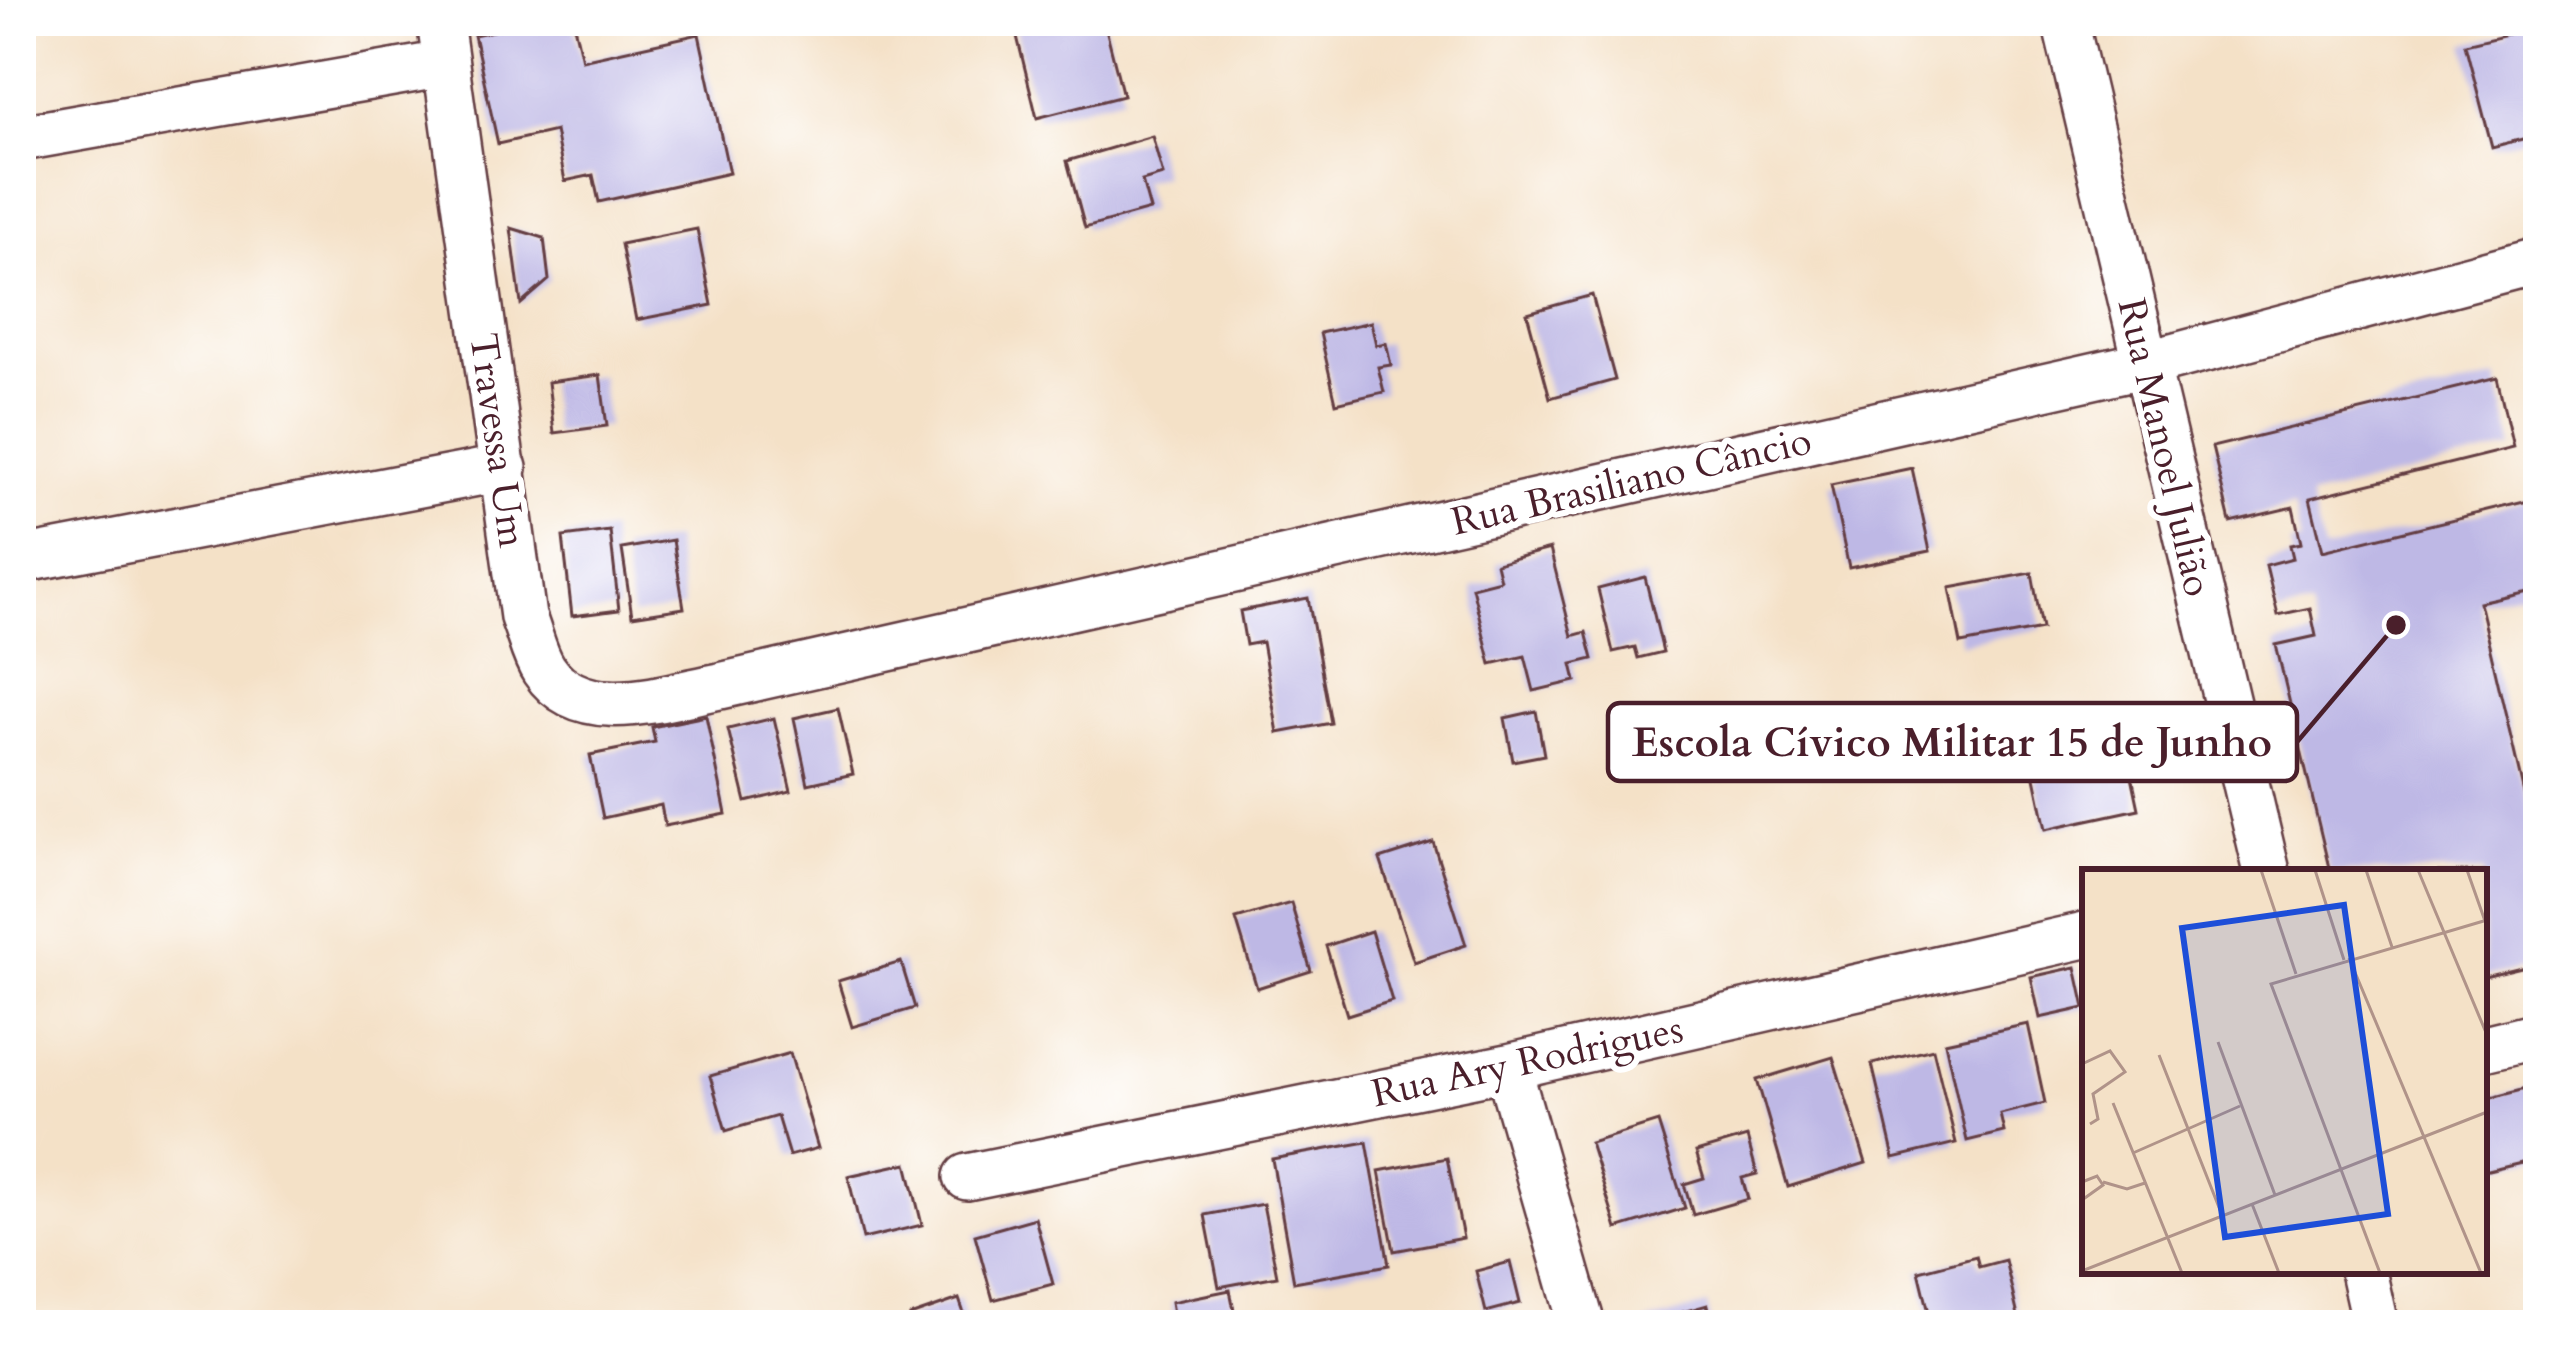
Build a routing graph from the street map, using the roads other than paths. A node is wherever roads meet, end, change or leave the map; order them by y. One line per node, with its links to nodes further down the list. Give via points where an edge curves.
1 (2065, 21): 5 (street, Rua Manoel Julião)
2 (444, 32): 3 (street); 6 (street, Travessa Um)
3 (21, 138)
4 (2538, 260): 5 (street, Rua Brasiliano Câncio)
5 (2146, 364): 8 (street, Rua Brasiliano Câncio); 9 (street, Rua Manoel Julião)
6 (504, 468): 7 (street); 8 (street, Travessa Um, via 524,617 543,668 561,689 589,702 632,703)
7 (21, 560)
8 (720, 686)
9 (2266, 869)
10 (2082, 936): 13 (street, Rua Ary Rodrigues)
11 (2538, 1035): 12 (street)
12 (2487, 1047)
13 (1508, 1066): 14 (street, Rua Ary Rodrigues); 16 (street)
14 (967, 1177)
15 (2363, 1274): 17 (street)
16 (1582, 1325)
17 (2375, 1325)

